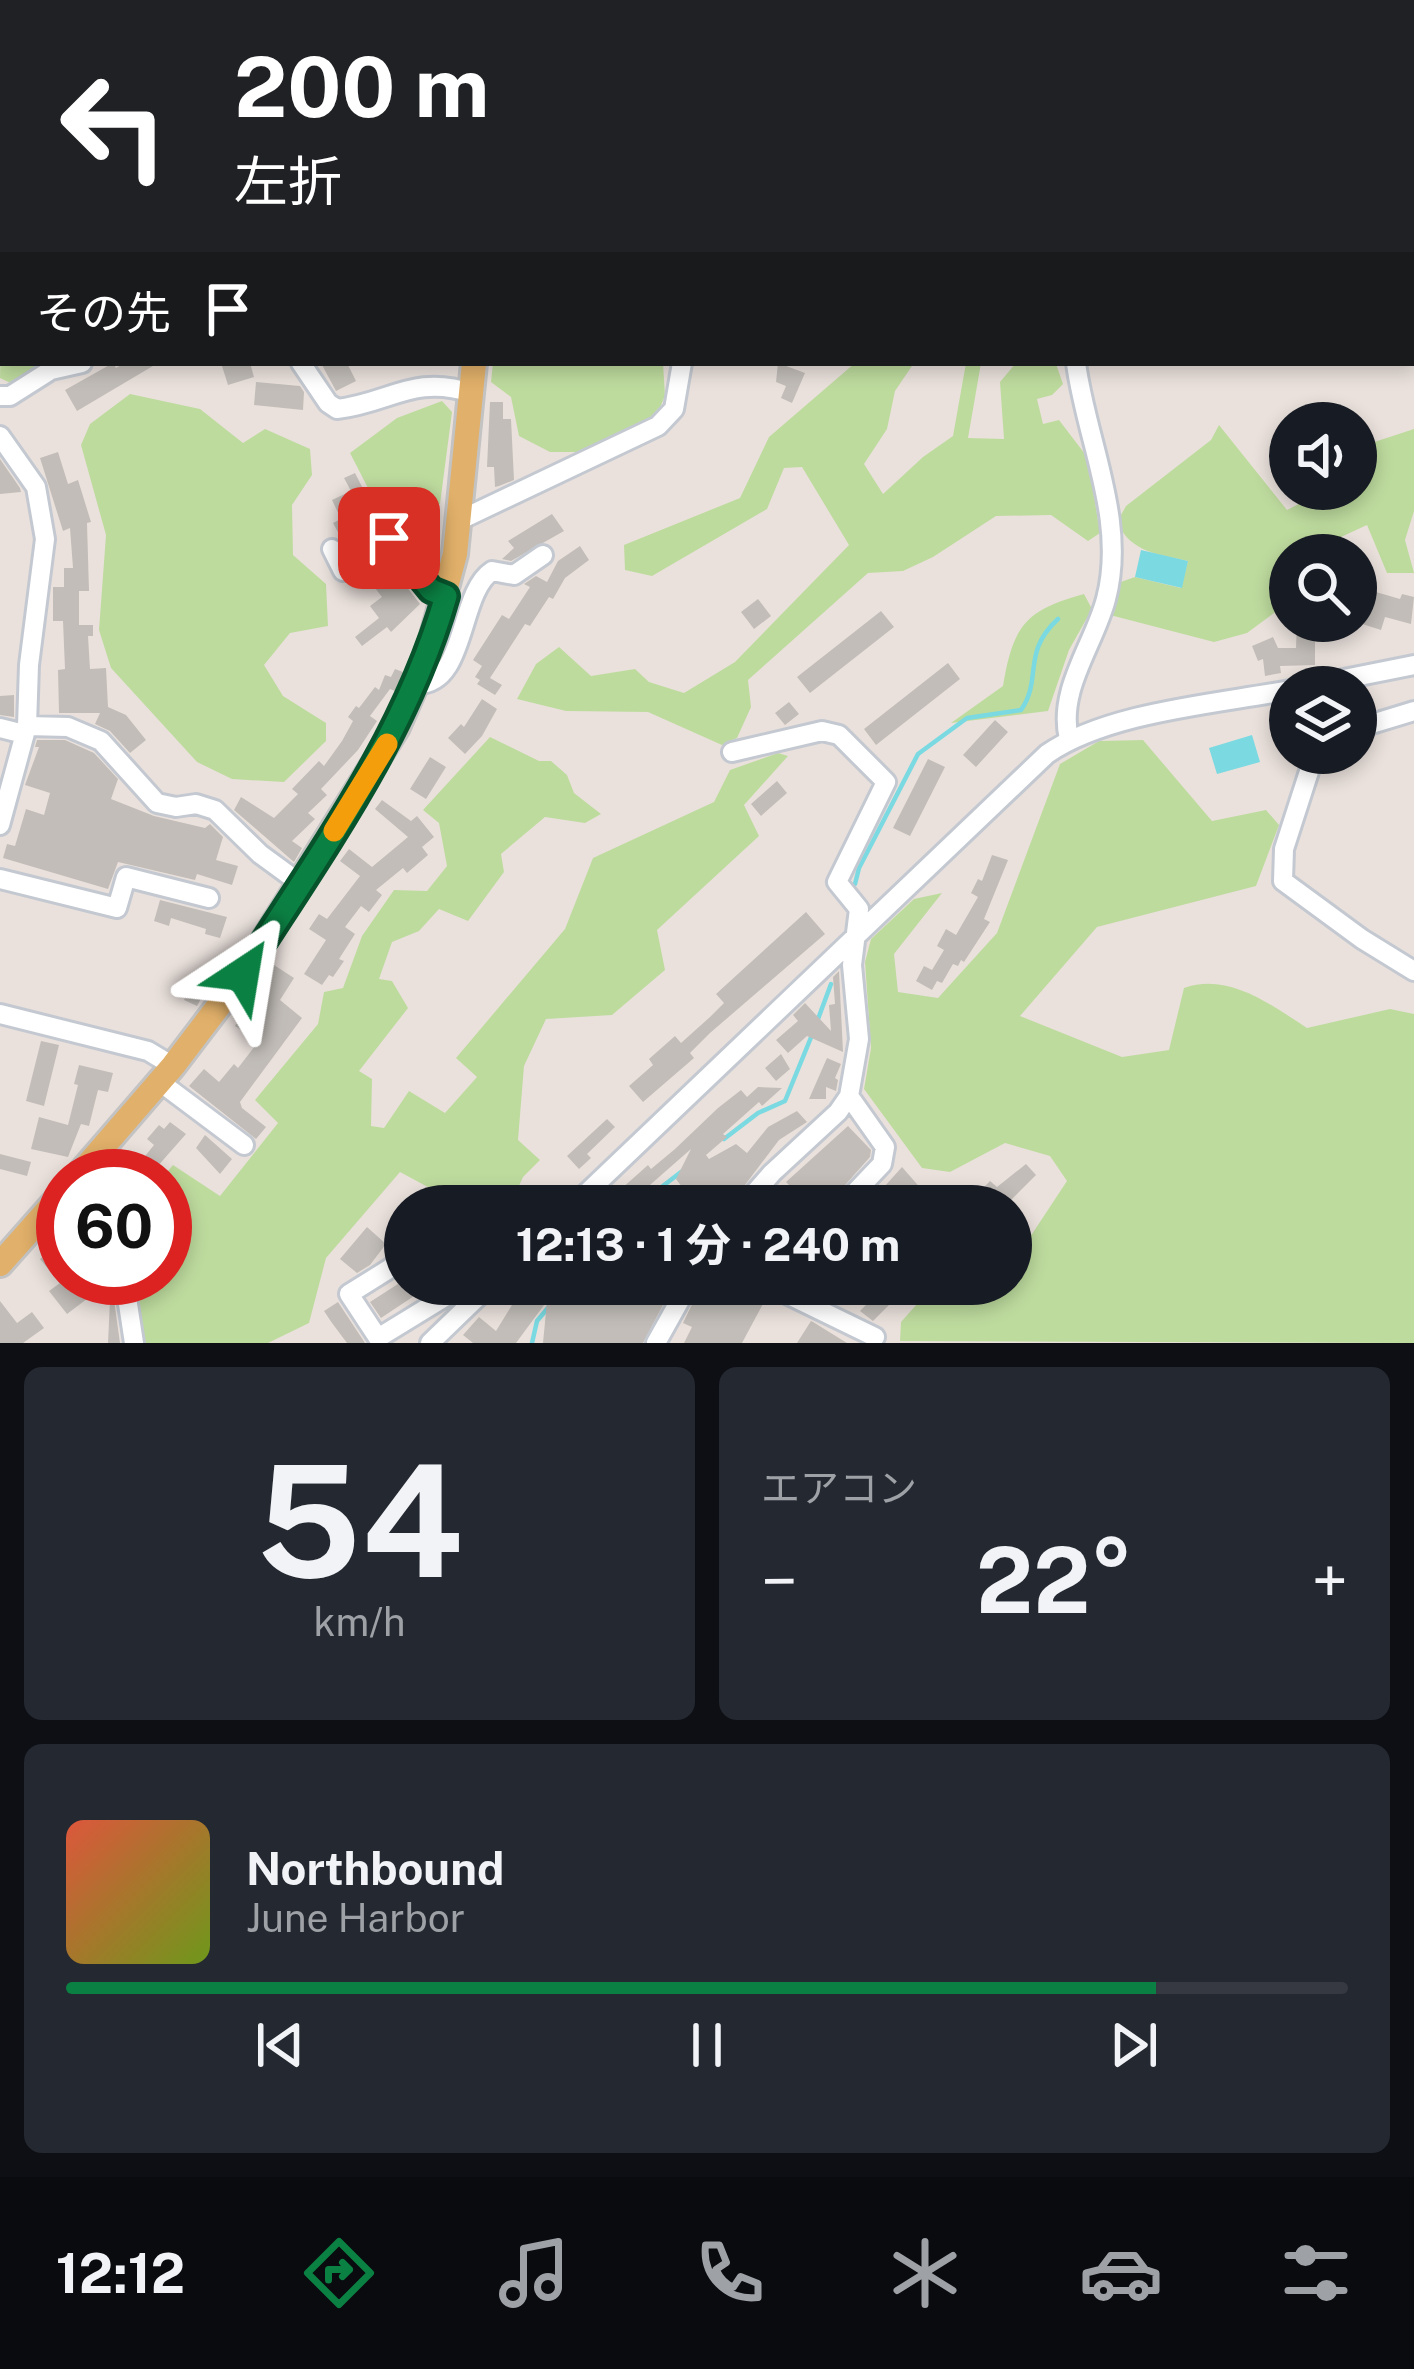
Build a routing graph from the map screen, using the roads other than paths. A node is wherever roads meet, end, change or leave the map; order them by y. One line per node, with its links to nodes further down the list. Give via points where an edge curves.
1 (69, 366): 7 (street)
2 (303, 366): 6 (street, via 337,409 423,385)
3 (474, 366): 6 (main road)
4 (681, 366): 9 (street, via 674,409 658,426)
5 (1076, 366): 21 (street, via 1111,542 1106,601 1064,719)
6 (472, 393): 9 (main road)
7 (0, 396)
8 (0, 436): 20 (street, via 35,487 45,539)
9 (460, 520): 12 (main road)
10 (332, 549): 12 (street, via 343,571 389,538 431,590)
11 (544, 555): 15 (street, via 514,575 480,579 442,675)
12 (446, 596): 15 (main road)
13 (1414, 665): 14 (street)
14 (1377, 672)
15 (416, 684): 26 (main road)
16 (1269, 694): 21 (street)
17 (1414, 711): 18 (street)
18 (1377, 722)
19 (0, 728): 20 (street)
20 (26, 730): 24 (street); 26 (street, via 68,727 101,741 157,803 215,810)
21 (1070, 739): 28 (street)
22 (732, 752): 28 (street, via 822,730 838,735 886,782 837,882 859,909)
23 (1308, 774): 29 (street, via 1284,849 1283,881)
24 (0, 825)
25 (0, 879): 27 (street, via 117,908 126,877)
26 (301, 884): 31 (main road)
27 (209, 898)
28 (857, 935): 32 (street, via 859,1039); 35 (street)
29 (1414, 971)
30 (0, 1013): 31 (street, via 148,1051)
31 (166, 1074): 33 (street); 34 (main road)
32 (849, 1096): 36 (street); 37 (street, via 885,1147 882,1164)
33 (244, 1145)
34 (105, 1149)
35 (595, 1185)
36 (761, 1185)
37 (862, 1185)
38 (36, 1223): 39 (main road)
39 (0, 1264)
40 (384, 1272): 42 (street, via 349,1294 378,1338)
41 (128, 1305): 48 (street)
42 (441, 1305)
43 (464, 1305): 47 (street)
44 (677, 1305): 49 (street)
45 (811, 1305): 46 (street)
46 (875, 1336)
47 (437, 1341)
48 (134, 1343)
49 (656, 1343)

